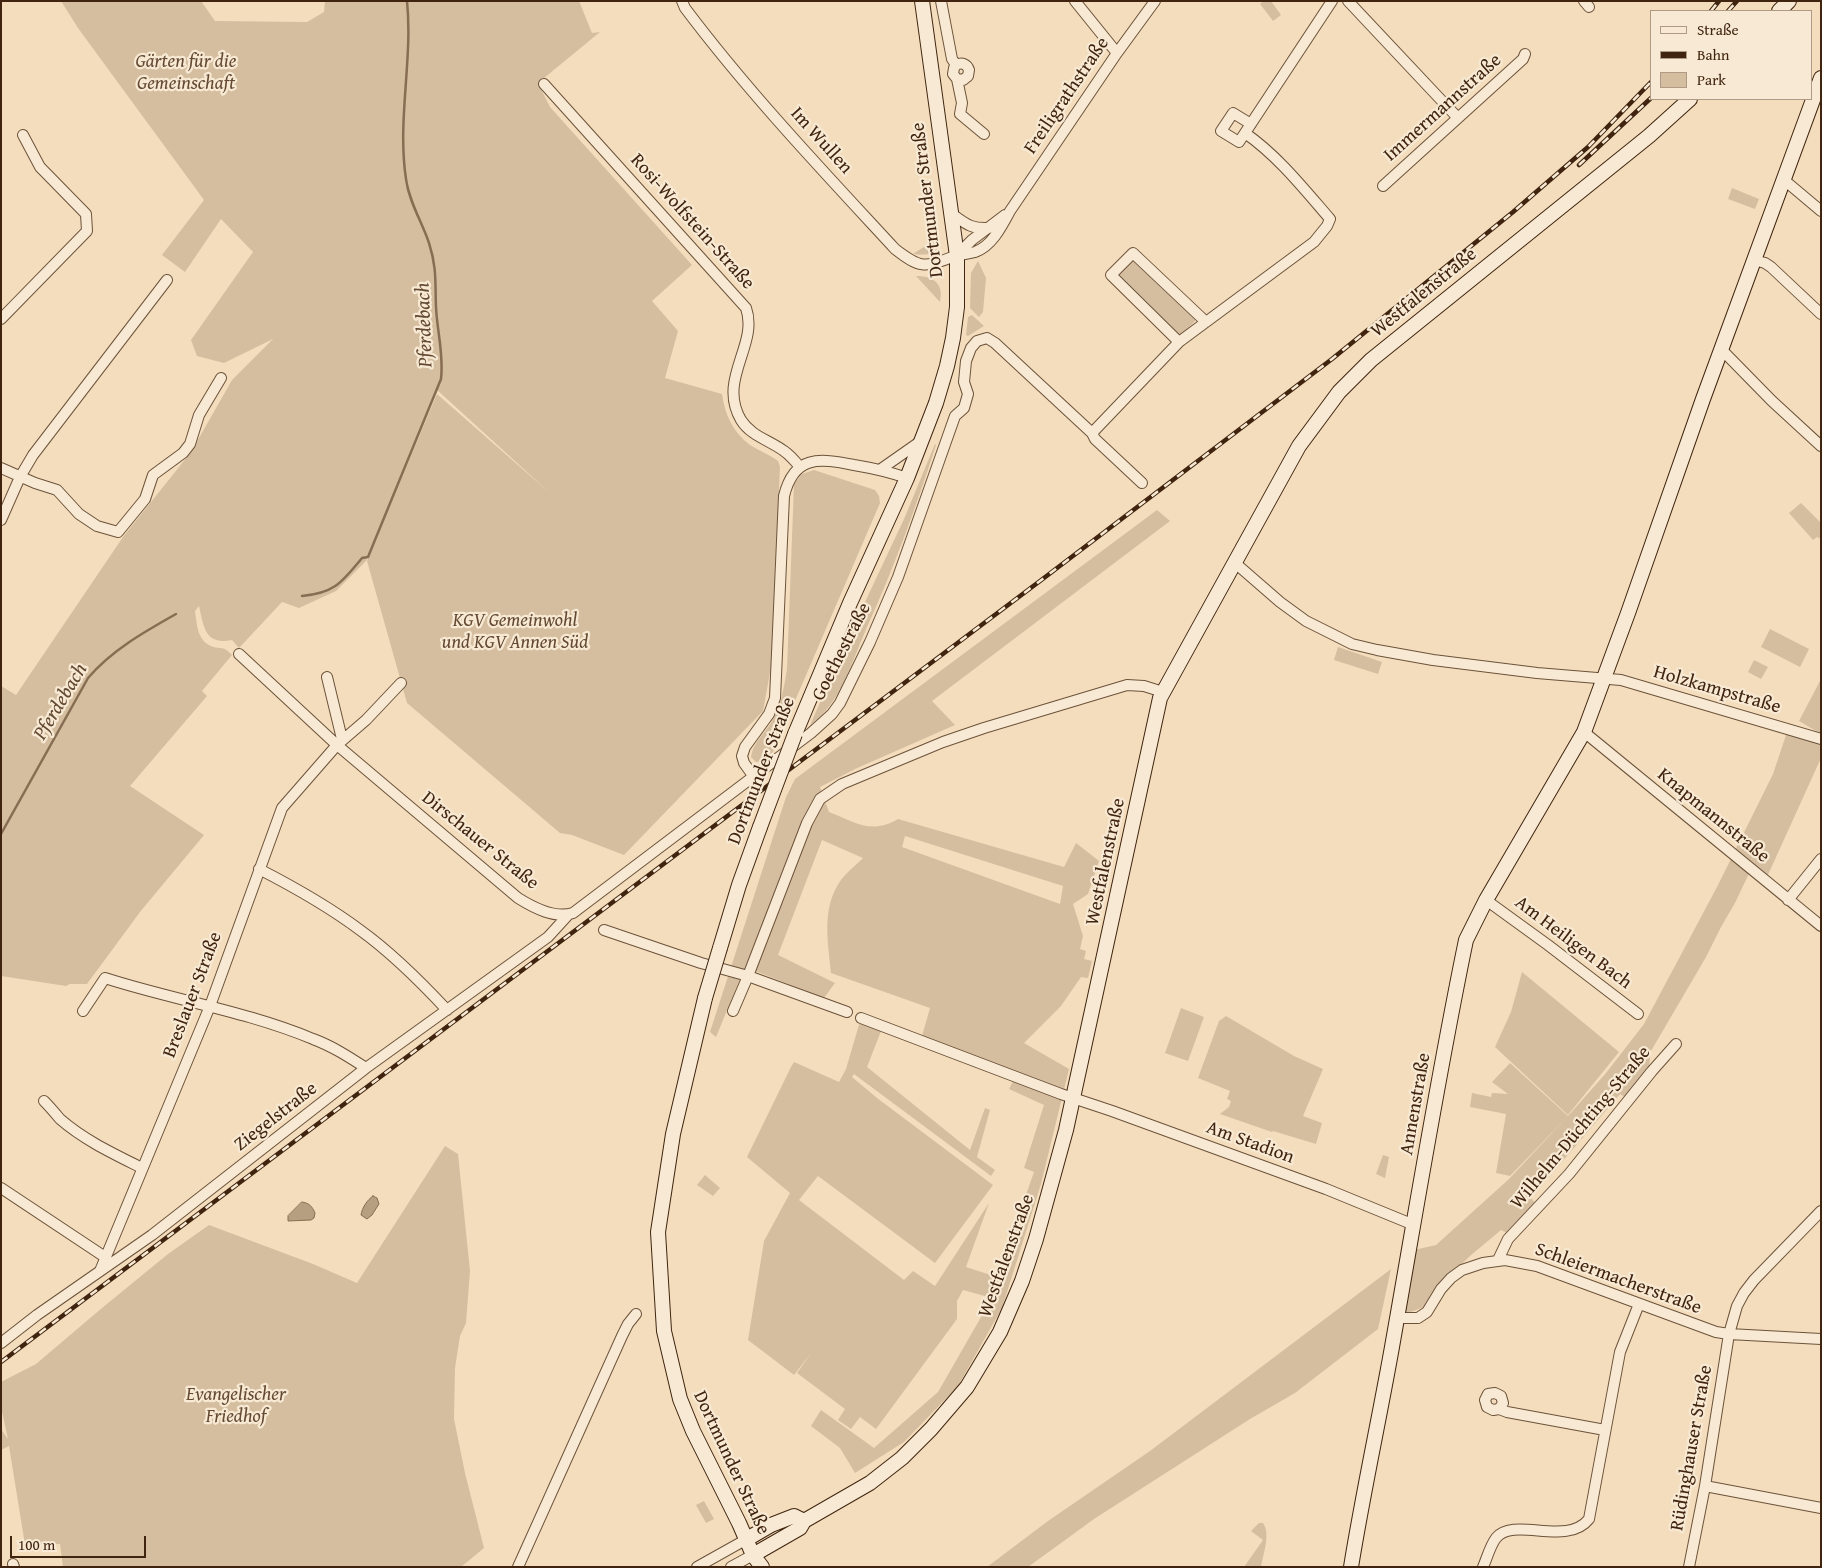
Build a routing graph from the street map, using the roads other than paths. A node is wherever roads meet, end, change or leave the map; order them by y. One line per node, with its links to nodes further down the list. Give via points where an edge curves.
1 (682, 1): 26 (street, Im Wullen, via 718,50 895,249 919,264 938,264)
2 (922, 1): 24 (street, Dortmunder Straße)
3 (940, 1): 17 (street, via 952,59 956,65 965,65 969,70 966,78 957,80 962,103 960,114)
4 (1075, 1): 10 (street)
5 (1155, 1): 10 (street, Freiligrathstraße)
6 (1332, 1): 16 (street)
7 (1348, 1): 15 (street)
8 (1789, 1): 9 (street)
9 (1780, 10)
10 (1117, 53): 22 (street, Freiligrathstraße)
11 (1525, 54): 15 (street, Immermannstraße, via 1524,59)
12 (1821, 78): 20 (street, Annenstraße)
13 (544, 84): 38 (street, Rosi-Wolfstein-Straße, via 746,308 748,331 733,386 736,409 749,429 783,450)
14 (1689, 100): 45 (street, Westfalenstraße, via 1353,377 1299,446)
15 (1458, 118): 21 (street, Immermannstraße)
16 (1251, 124): 18 (street); 18 (street, via 1233,113 1221,131 1239,142)
17 (984, 134)
18 (1245, 134): 31 (street, via 1286,169 1330,219 1314,242)
19 (23, 135): 30 (street, via 40,167 86,214 87,231)
20 (1783, 179): 23 (street); 27 (street, Annenstraße)
21 (1383, 186)
22 (1010, 211): 25 (street, Freiligrathstraße); 26 (street, Freiligrathstraße, via 990,241 976,251)
23 (1821, 211)
24 (952, 214): 25 (street, via 969,226); 26 (street, Dortmunder Straße)
25 (990, 228): 26 (street, Freiligrathstraße)
26 (956, 256): 36 (street, Dortmunder Straße, via 956,308 948,366)
27 (1754, 260): 29 (street, via 1771,267); 33 (street, Annenstraße)
28 (167, 280): 41 (street)
29 (1821, 314)
30 (1, 319)
31 (1206, 322): 32 (street); 32 (street, via 1133,253 1111,275)
32 (1179, 342): 35 (street)
33 (1721, 349): 37 (street); 48 (street, Annenstraße)
34 (221, 378): 41 (street, via 199,415 190,444 153,476 144,499 118,532 97,526 79,514 56,490)
35 (1092, 433): 43 (street, Goethestraße); 54 (street, Goethestraße, via 995,342 987,338 977,341 966,361 964,382 968,394 964,408 955,416 898,578 840,703 811,734)
36 (922, 440): 40 (street); 42 (street, Dortmunder Straße)
37 (1821, 446)
38 (800, 467): 40 (street, via 810,462 831,460); 54 (street, via 790,479 784,496 776,698 742,756)
39 (1, 468): 41 (street)
40 (881, 469): 42 (street)
41 (20, 476): 44 (street)
42 (908, 478): 92 (street, Dortmunder Straße, bridge, via 846,612 795,734 739,885 705,998 663,1186 658,1232 660,1292 671,1364 693,1431)
43 (1142, 483)
44 (1, 520)
45 (1234, 562): 48 (street, Holzkampstraße, via 1274,597 1319,628 1366,648 1433,660); 50 (street, Westfalenstraße)
46 (239, 654): 53 (street, Dirschauer Straße)
47 (327, 677): 53 (street)
48 (1604, 678): 51 (street, Annenstraße); 52 (street, Holzkampstraße, via 1621,680)
49 (401, 683): 53 (street)
50 (1163, 692): 62 (street, via 1127,685 943,742 833,789 817,804 807,823); 72 (street, Westfalenstraße)
51 (1584, 732): 57 (street, Annenstraße); 58 (street, Knapmannstraße)
52 (1821, 739)
53 (340, 742): 56 (street, Breslauer Straße, via 284,804); 59 (street, Dirschauer Straße, via 518,898 544,911)
54 (754, 777): 59 (street, via 574,913)
55 (1821, 859): 58 (street)
56 (259, 869): 63 (street, Breslauer Straße); 64 (street, via 298,889 360,930 408,970)
57 (1486, 900): 68 (street, Am Heiligen Bach); 77 (street, Annenstraße, via 1466,940)
58 (1788, 900): 60 (street, Knapmannstraße)
59 (568, 914): 64 (street, Ziegelstraße, via 548,936)
60 (1821, 926)
61 (604, 930): 62 (street)
62 (743, 975): 66 (street); 67 (street)
63 (210, 1006): 65 (street, via 105,978); 71 (street, via 307,1036); 74 (street, Breslauer Straße)
64 (447, 1010): 71 (street, Ziegelstraße)
65 (83, 1011)
66 (733, 1012)
67 (848, 1012)
68 (1638, 1014)
69 (861, 1018): 72 (street)
70 (1676, 1044): 79 (street, Wilhelm-Düchting-Straße, via 1569,1174 1508,1239)
71 (366, 1068): 80 (street, Ziegelstraße, via 199,1200)
72 (1072, 1098): 77 (street, Am Stadion, via 1326,1189); 91 (street, Westfalenstraße, via 1046,1206 1022,1281 981,1366 951,1407 902,1458 870,1483)
73 (44, 1101): 74 (street, via 82,1134)
74 (142, 1168): 78 (street, Breslauer Straße)
75 (1, 1188): 78 (street)
76 (1821, 1211): 84 (street, Rüdinghauser Straße, via 1746,1290 1737,1306)
77 (1414, 1225): 83 (street, Annenstraße)
78 (105, 1258): 80 (street, Breslauer Straße)
79 (1498, 1260): 81 (street, Schleiermacherstraße, via 1536,1266); 83 (street, Schleiermacherstraße, via 1475,1265 1455,1275 1422,1316)
80 (100, 1271): 86 (street, Ziegelstraße)
81 (1639, 1304): 84 (street, Schleiermacherstraße); 88 (street, via 1620,1352)
82 (636, 1314): 94 (street, via 625,1330)
83 (1397, 1318): 98 (street, Annenstraße)
84 (1729, 1334): 85 (street, Schleiermacherstraße); 89 (street, Rüdinghauser Straße)
85 (1821, 1339)
86 (1, 1342)
87 (1499, 1409): 88 (street)
88 (1605, 1430): 99 (street, via 1589,1519 1585,1524 1577,1529 1559,1531 1510,1530 1497,1537)
89 (1705, 1486): 90 (street); 100 (street, Rüdinghauser Straße)
90 (1821, 1508)
91 (804, 1521): 92 (street, Westfalenstraße, via 794,1516); 93 (street, Westfalenstraße, via 800,1528)
92 (746, 1539): 93 (street, Dortmunder Straße); 95 (street, Westfalenstraße)
93 (753, 1561): 96 (street, Westfalenstraße); 97 (street, Dortmunder Straße)
94 (518, 1567)
95 (697, 1567)
96 (731, 1567)
97 (762, 1567)
98 (1351, 1567)
99 (1483, 1567)
100 (1689, 1567)

